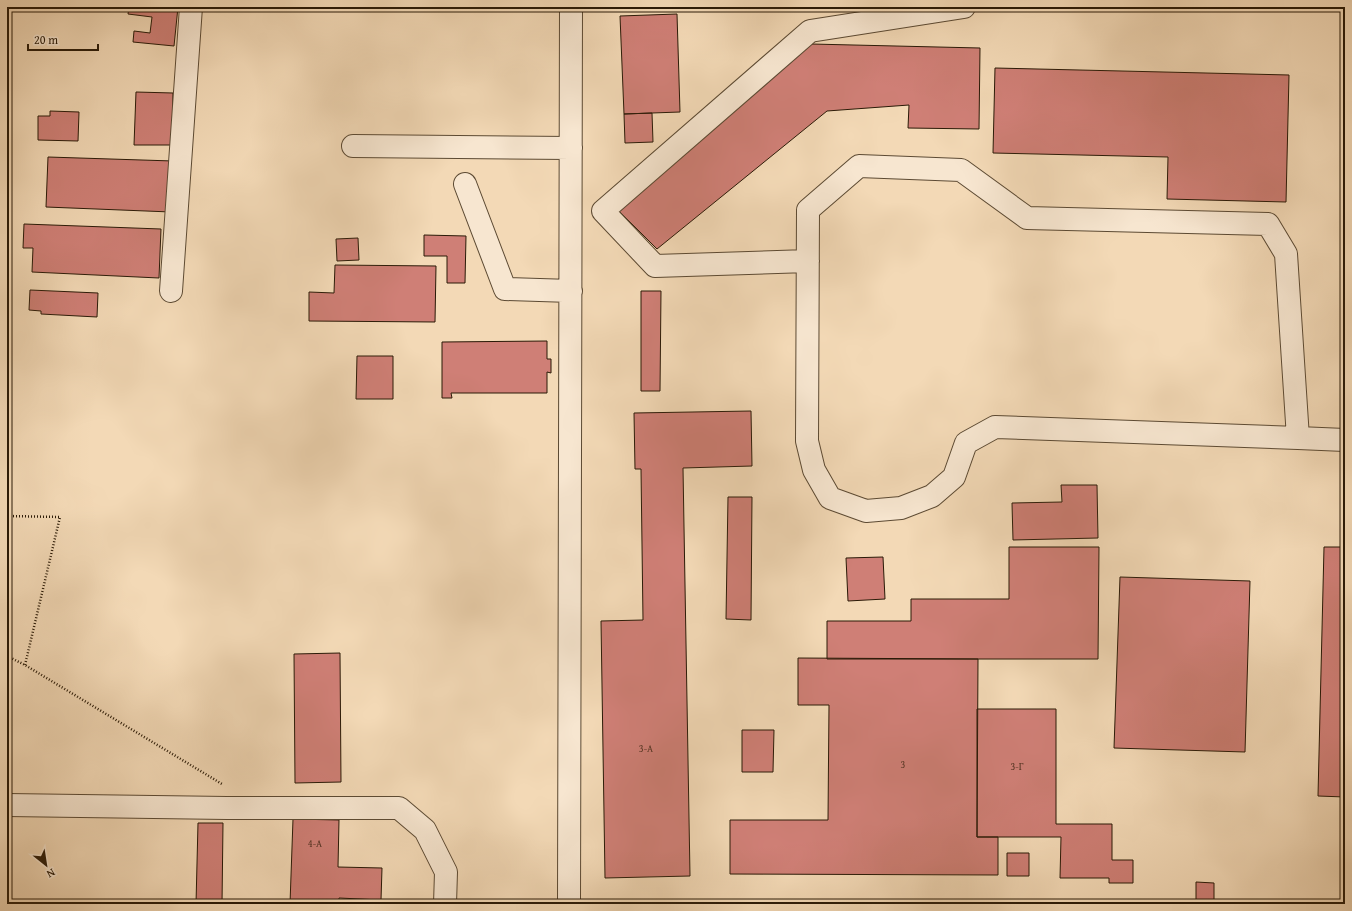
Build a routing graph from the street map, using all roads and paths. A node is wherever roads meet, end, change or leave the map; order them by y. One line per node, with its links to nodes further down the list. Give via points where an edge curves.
1 (191, 7): 8 (lane)
2 (571, 7): 5 (lane)
3 (964, 7): 7 (lane, via 810,31 603,211 655,266)
4 (353, 146): 5 (lane)
5 (571, 148): 9 (lane)
6 (465, 184): 9 (lane, via 505,289)
7 (808, 261): 10 (lane, via 806,441 814,470 830,498 866,511 900,508 932,496 954,477 966,443 995,427); 10 (lane, via 808,210 859,166 961,170 1027,218 1268,224 1286,254)
8 (171, 291)
9 (571, 291): 18 (lane)
10 (1298, 438): 11 (lane)
11 (1345, 440)
12 (7, 516): 14 (path, via 60,517)
13 (7, 656): 14 (path)
14 (25, 665): 15 (path)
15 (228, 788)
16 (7, 805): 17 (lane, via 399,808 425,830 446,872)
17 (444, 904)
18 (569, 904)

